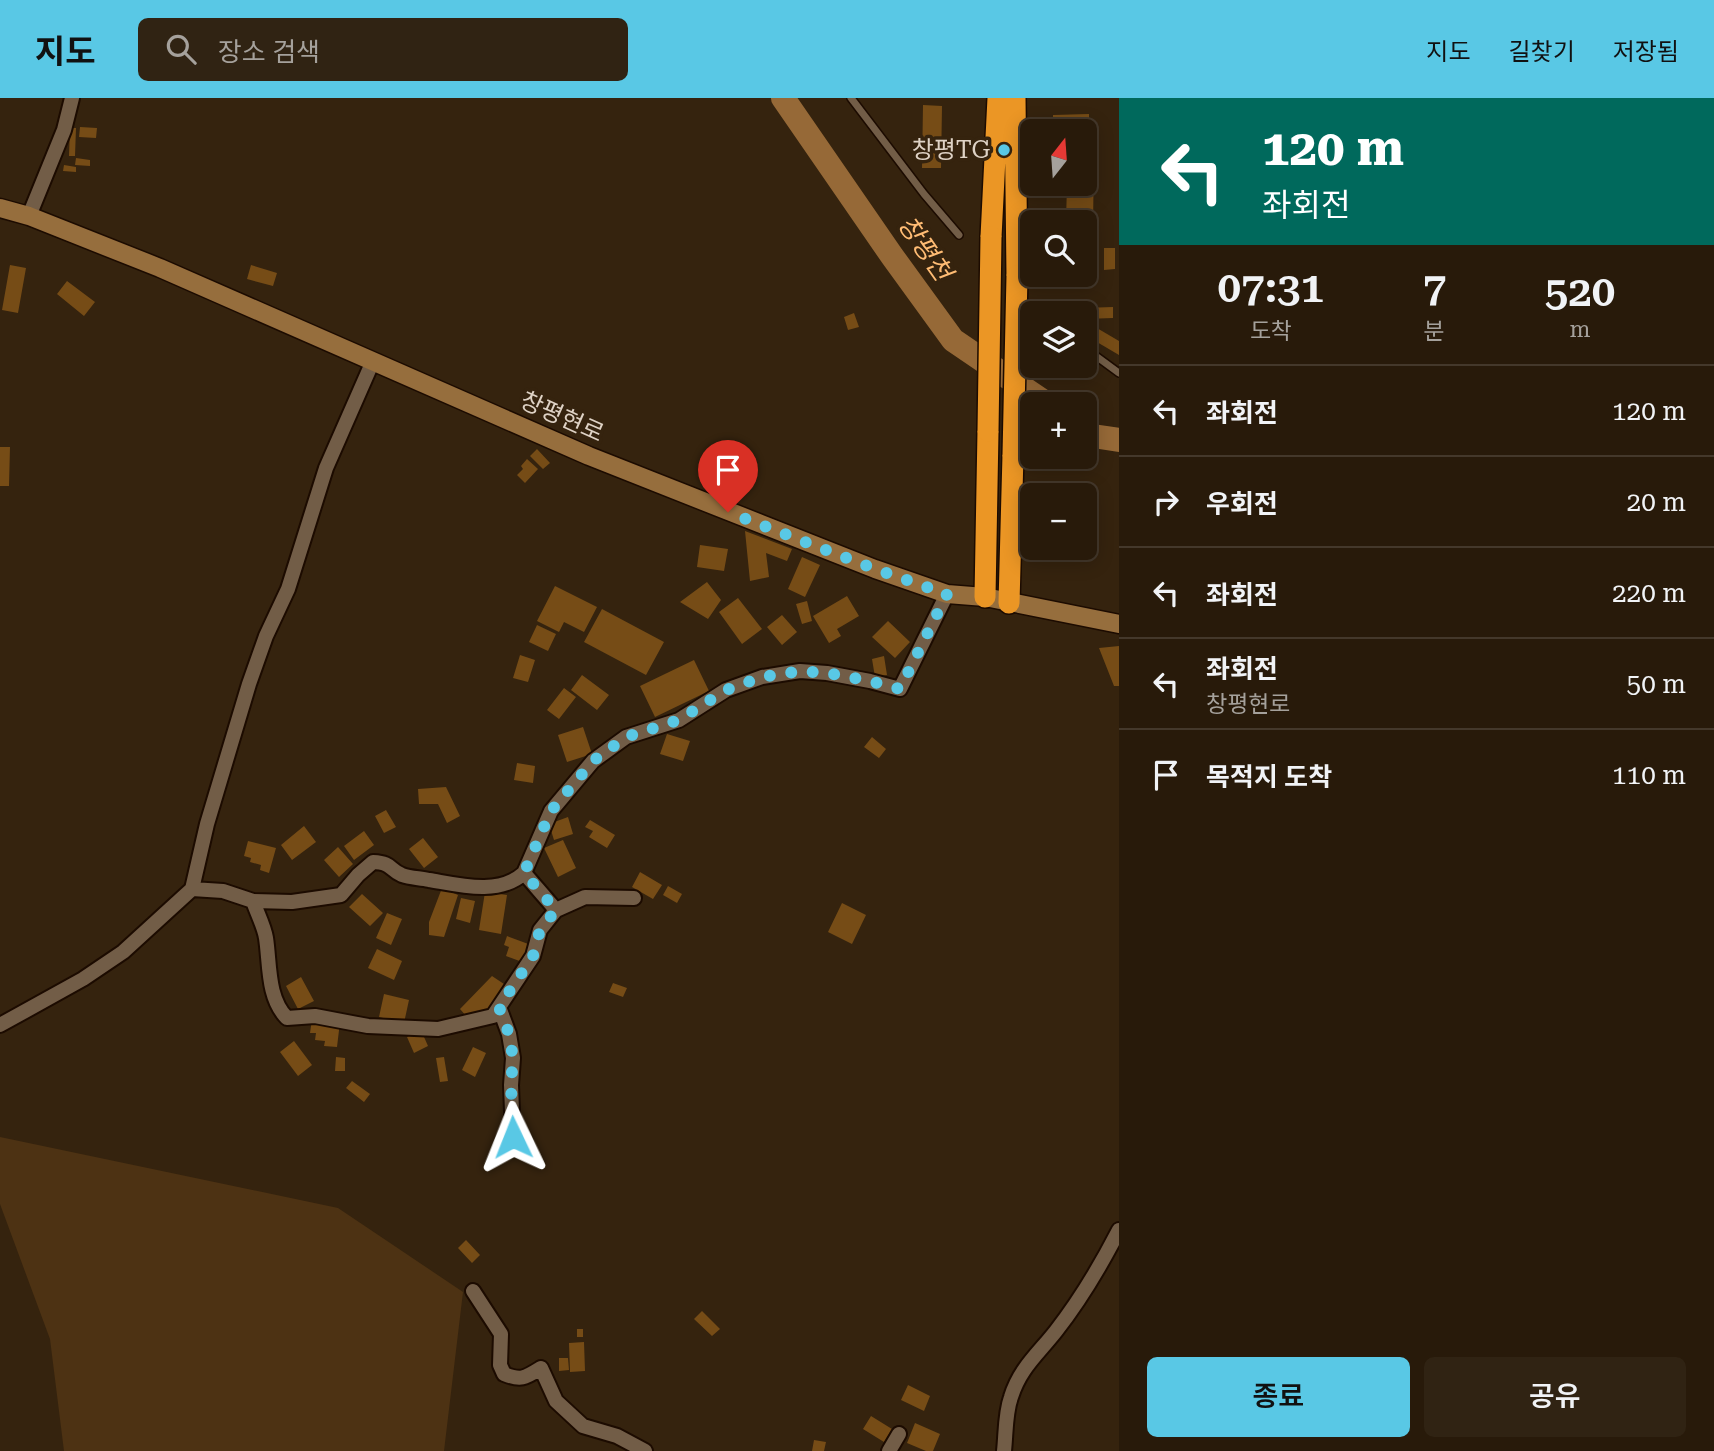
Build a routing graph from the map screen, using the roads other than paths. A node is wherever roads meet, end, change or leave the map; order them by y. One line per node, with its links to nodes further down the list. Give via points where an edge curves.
1 (72, 98): 6 (street)
2 (851, 98): 7 (lane)
3 (999, 98): 12 (highway, bridge, via 991,237)
4 (1015, 98): 13 (highway, bridge, via 1017,276)
5 (0, 208): 6 (main road, 창평현로)
6 (29, 216): 9 (main road, 창평현로)
7 (958, 235)
8 (1097, 357): 10 (lane)
9 (373, 361): 11 (main road, 창평현로, via 685,495); 16 (street, via 326,468 288,589 249,684 206,824)
10 (1119, 373)
11 (947, 594): 12 (main road, 창평현로); 15 (street, via 900,689 827,673 800,671 762,677 726,690 679,720 626,737 593,761 551,811)
12 (985, 597): 13 (main road, 창평현로)
13 (1009, 603): 14 (main road, 창평현로)
14 (1119, 624)
15 (524, 873): 18 (street, via 516,880 488,887 464,886 400,874 386,863 373,862 341,895 292,902); 19 (street)
16 (192, 889): 18 (street, via 223,891); 21 (street, via 123,952)
17 (634, 898): 19 (street, via 586,897)
18 (253, 901): 20 (street, via 265,935 279,1011 286,1018 315,1016 368,1026 438,1029 492,1016)
19 (556, 910): 20 (street, via 540,930 533,956)
20 (499, 1007): 22 (street, via 513,1058)
21 (0, 1025)
22 (513, 1137)
23 (1119, 1230): 28 (street, via 1086,1288 1019,1378 1010,1399)
24 (473, 1291): 26 (street, via 501,1334 503,1374 525,1378 541,1368 556,1401 583,1426)
25 (899, 1434): 27 (street)
26 (645, 1451)
27 (889, 1451)
28 (1004, 1451)

